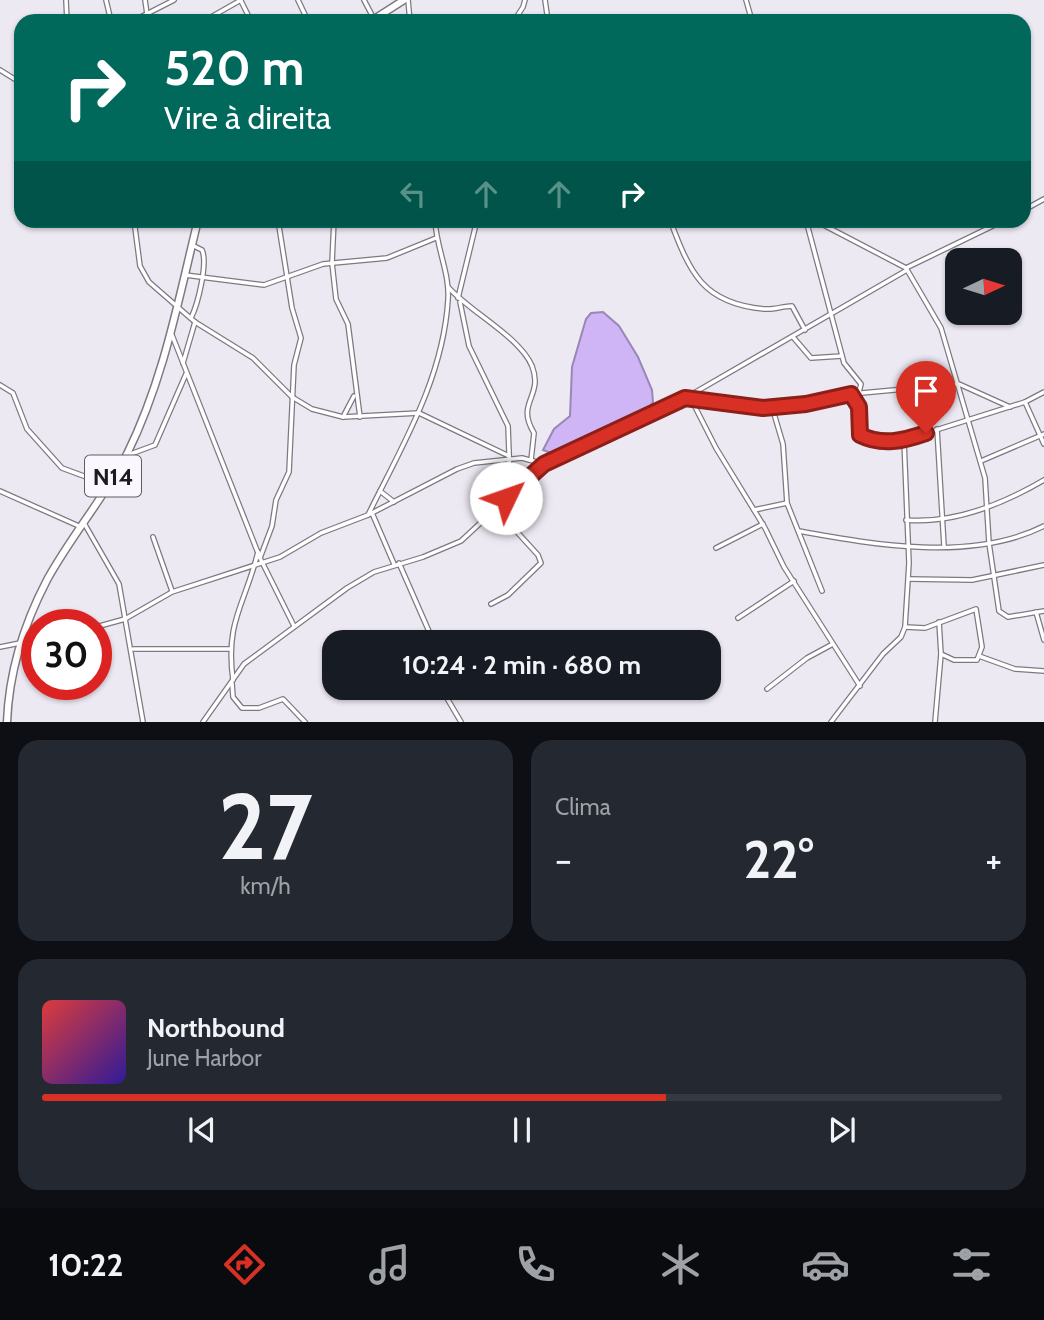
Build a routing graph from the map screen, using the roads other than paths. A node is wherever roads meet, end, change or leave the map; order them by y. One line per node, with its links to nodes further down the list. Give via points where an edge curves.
1 (145, 0): 5 (street)
2 (174, 0): 5 (street)
3 (241, 0): 6 (street)
4 (406, 0): 7 (main road)
5 (147, 14)
6 (216, 14)
7 (382, 14)
8 (135, 228): 27 (street, via 144,275)
9 (196, 228): 19 (main road, N14)
10 (279, 228): 24 (street)
11 (334, 228): 20 (street)
12 (435, 228): 18 (street)
13 (475, 228): 26 (street)
14 (673, 228): 30 (street, via 690,269 713,294 737,305 792,306)
15 (808, 228): 28 (street)
16 (829, 228): 21 (street)
17 (989, 228): 21 (street)
18 (436, 238): 20 (street, via 387,258); 25 (street)
19 (192, 245): 22 (main road, N14); 23 (street, via 204,253)
20 (332, 263): 24 (street); 40 (street, via 336,299 348,324)
21 (906, 269): 28 (street); 36 (street, via 941,328)
22 (185, 275): 23 (street); 27 (main road, N14)
23 (201, 278): 24 (street, via 253,286); 29 (street)
24 (286, 278): 42 (street, via 300,338)
25 (448, 287): 26 (street); 49 (street, via 444,334)
26 (459, 299): 58 (street, via 469,346 508,426); 59 (street, via 532,364 536,382 525,411 534,433)
27 (178, 309): 29 (street); 31 (main road, N14)
28 (832, 312): 30 (street); 33 (street)
29 (193, 320): 34 (street); 42 (street, via 253,358)
30 (805, 330): 32 (street)
31 (172, 335): 34 (street); 57 (main road, N14)
32 (793, 337): 33 (street, via 811,358); 43 (street)
33 (842, 356): 38 (street)
34 (183, 364): 35 (street)
35 (186, 374): 57 (street, via 155,445); 88 (street)
36 (959, 384): 38 (street); 48 (street); 52 (street)
37 (0, 385): 66 (street, via 13,393 27,429 62,468)
38 (861, 391): 41 (street); 45 (street)
39 (1044, 392): 46 (street)
40 (355, 394): 50 (street); 51 (street)
41 (851, 394): 45 (street); 47 (street)
42 (292, 397): 50 (street, via 312,409); 88 (street, via 289,472)
43 (685, 398): 44 (street); 62 (street)
44 (691, 399): 47 (street); 75 (street)
45 (857, 400): 55 (street, via 860,435 870,440)
46 (1025, 402): 48 (street); 54 (street)
47 (772, 407): 72 (street, via 783,444)
48 (1010, 407): 52 (street)
49 (419, 413): 51 (street); 58 (street); 69 (street)
50 (343, 417): 51 (street)
51 (360, 417)
52 (967, 419): 53 (street); 60 (street)
53 (937, 429): 55 (street); 78 (street)
54 (1042, 435): 56 (street); 60 (street)
55 (904, 440): 77 (street)
56 (1044, 444)
57 (126, 456): 66 (main road, N14)
58 (509, 458): 59 (street); 61 (street); 63 (street)
59 (531, 460): 62 (street)
60 (981, 461): 73 (street)
61 (501, 462): 63 (street); 71 (street, via 457,469)
62 (544, 464): 67 (street)
63 (509, 472): 64 (street)
64 (510, 478): 67 (street); 70 (street)
65 (1044, 480): 73 (street, via 1008,501)
66 (108, 485): 80 (main road, N14)
67 (520, 486): 70 (street)
68 (0, 491): 80 (street)
69 (380, 491): 71 (street); 76 (street)
70 (506, 498): 74 (street)
71 (394, 502): 76 (street)
72 (787, 503): 75 (street); 82 (street)
73 (989, 506): 78 (street); 84 (street)
74 (497, 510): 89 (street, via 461,541); 98 (street, via 541,563 508,595)
75 (754, 510): 79 (street)
76 (370, 514): 89 (street); 90 (street)
77 (906, 520): 78 (street); 87 (street)
78 (943, 520): 85 (street)
79 (763, 524): 86 (street); 95 (street)
80 (83, 525): 99 (main road, N14, via 48,579); 103 (street, via 113,571)
81 (1044, 526): 84 (street, via 1011,540)
82 (799, 531): 87 (street); 97 (street)
83 (153, 537): 96 (street)
84 (989, 543): 85 (street); 93 (street)
85 (944, 546): 87 (street)
86 (716, 548)
87 (906, 548): 94 (street)
88 (259, 555): 90 (street); 92 (street)
89 (396, 563): 106 (street, via 347,588); 108 (street)
90 (262, 564): 92 (street); 106 (street)
91 (1044, 565): 93 (street)
92 (254, 566): 96 (street); 114 (street, via 236,612)
93 (996, 578): 94 (street); 101 (street, via 1003,615)
94 (909, 579): 107 (street)
95 (794, 581): 102 (street); 111 (street)
96 (172, 592): 103 (street)
97 (822, 592)
98 (491, 604)
99 (35, 609)
100 (1044, 611): 101 (street)
101 (1035, 612): 109 (street)
102 (738, 618)
103 (125, 619): 105 (street); 113 (street)
104 (939, 622): 107 (street, via 925,628); 115 (street); 116 (street, via 976,609 981,632)
105 (112, 623)
106 (294, 626): 118 (street, via 244,664)
107 (905, 627): 119 (street)
108 (428, 630)
109 (1044, 640)
110 (21, 641): 112 (street); 122 (main road, N14)
111 (831, 645): 119 (street); 120 (street)
112 (0, 647)
113 (133, 649): 114 (street); 123 (street)
114 (230, 649): 118 (street)
115 (941, 653): 116 (street, via 963,662); 128 (street)
116 (979, 656): 117 (street, via 1013,669)
117 (1044, 671)
118 (233, 682): 124 (street); 125 (street, via 233,697 242,708 260,708 283,699)
119 (860, 686): 127 (street)
120 (767, 689)
121 (448, 700): 126 (street)
122 (6, 722)
123 (144, 722)
124 (203, 722)
125 (305, 722)
126 (461, 722)
127 (831, 722)
128 (935, 722)

